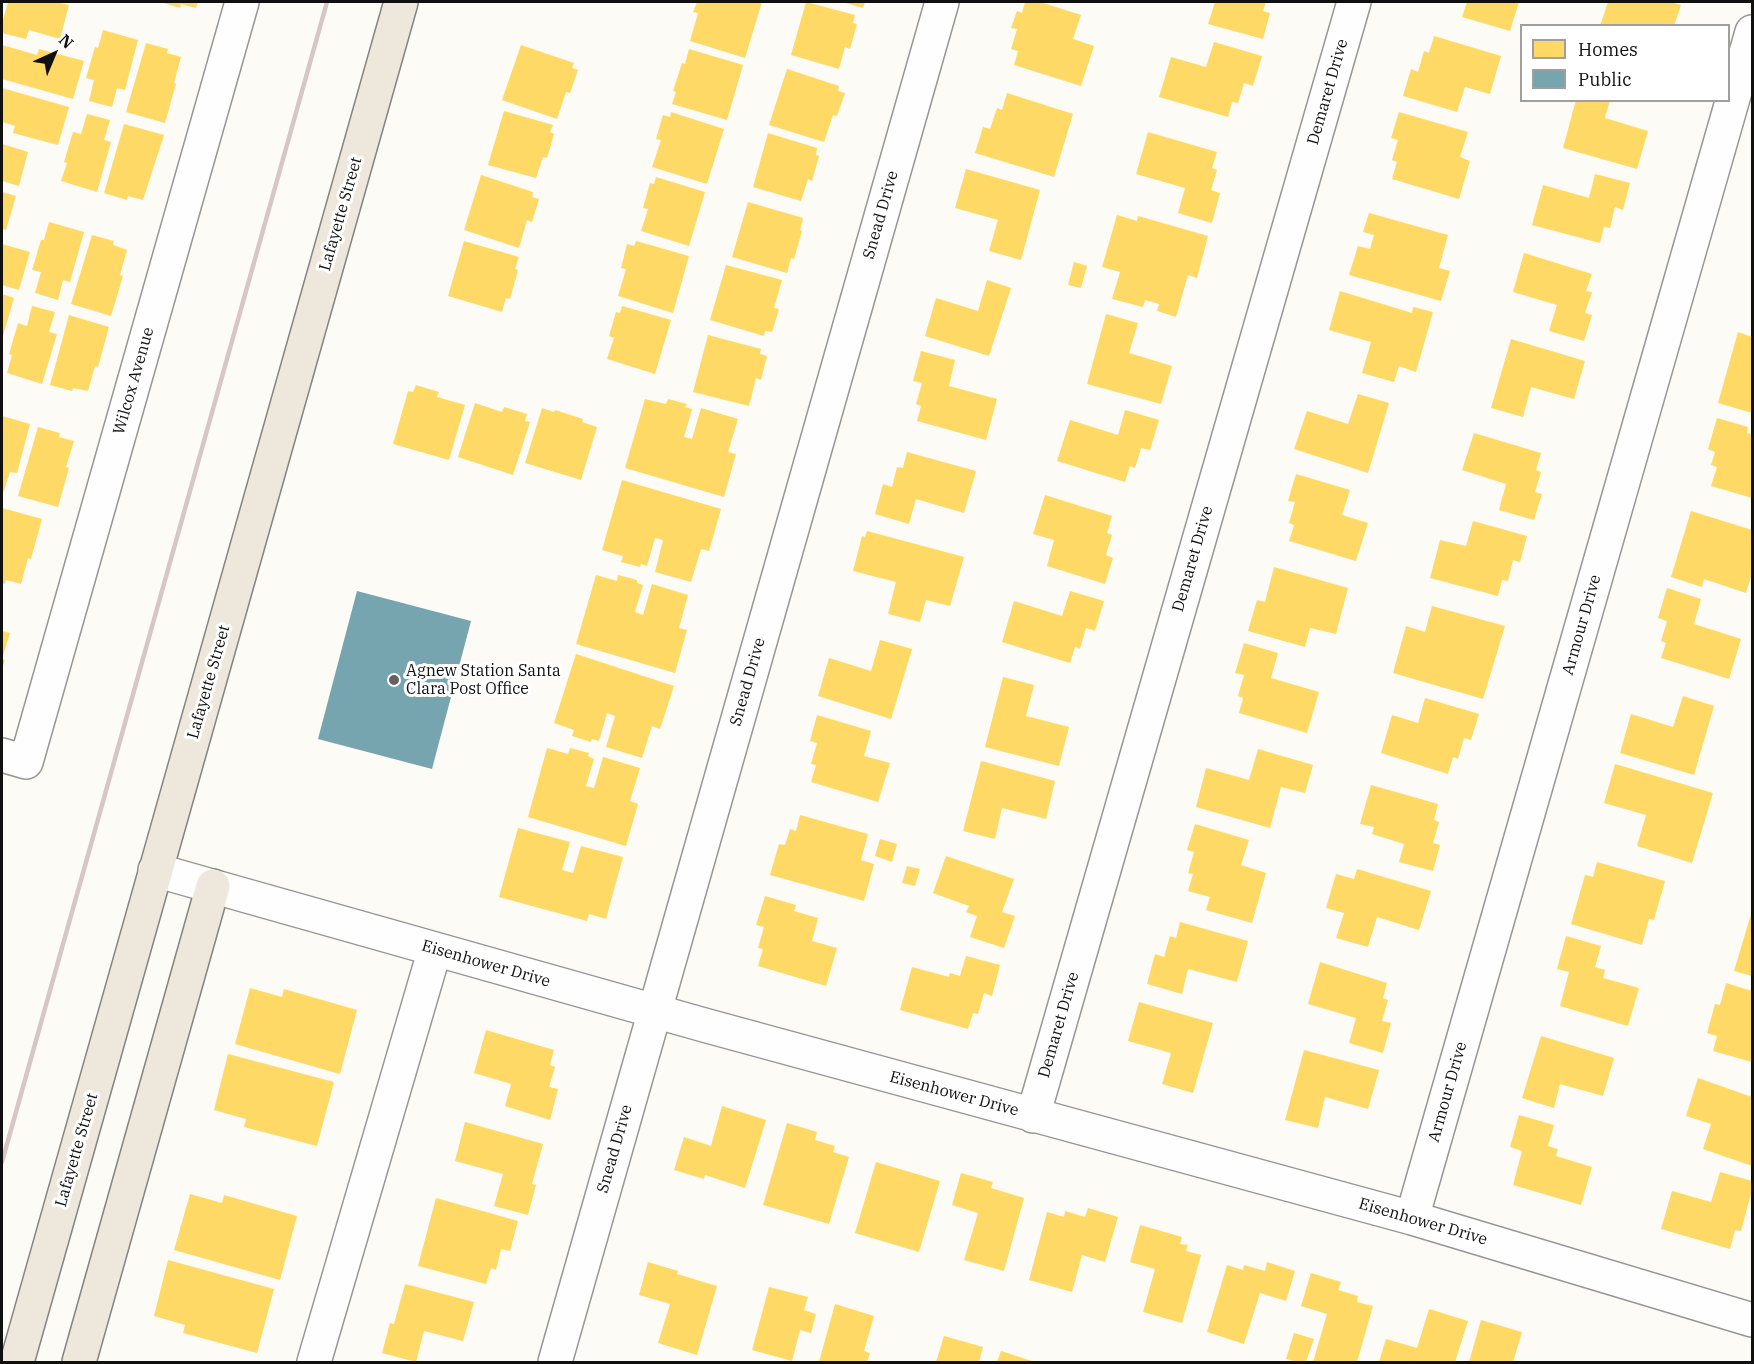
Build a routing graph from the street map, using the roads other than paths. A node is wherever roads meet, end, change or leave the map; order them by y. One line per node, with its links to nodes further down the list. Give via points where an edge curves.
1 (242, 2): 6 (street, Wilcox Avenue)
2 (401, 2): 7 (main road, Lafayette Street)
3 (942, 2): 10 (street, Snead Drive)
4 (1354, 2): 11 (street, Demaret Drive)
5 (1752, 32): 12 (street, Armour Drive)
6 (14, 758)
7 (155, 870): 8 (street, Eisenhower Drive); 14 (main road, Lafayette Street)
8 (213, 886): 9 (street, Eisenhower Drive); 15 (main road)
9 (435, 950): 10 (street, Eisenhower Drive); 16 (street)
10 (654, 1011): 11 (street, Eisenhower Drive); 17 (street, Snead Drive)
11 (1033, 1116): 12 (street, Eisenhower Drive)
12 (1412, 1218): 13 (street, Eisenhower Drive)
13 (1752, 1320)
14 (17, 1362)
15 (79, 1362)
16 (314, 1362)
17 (555, 1362)

